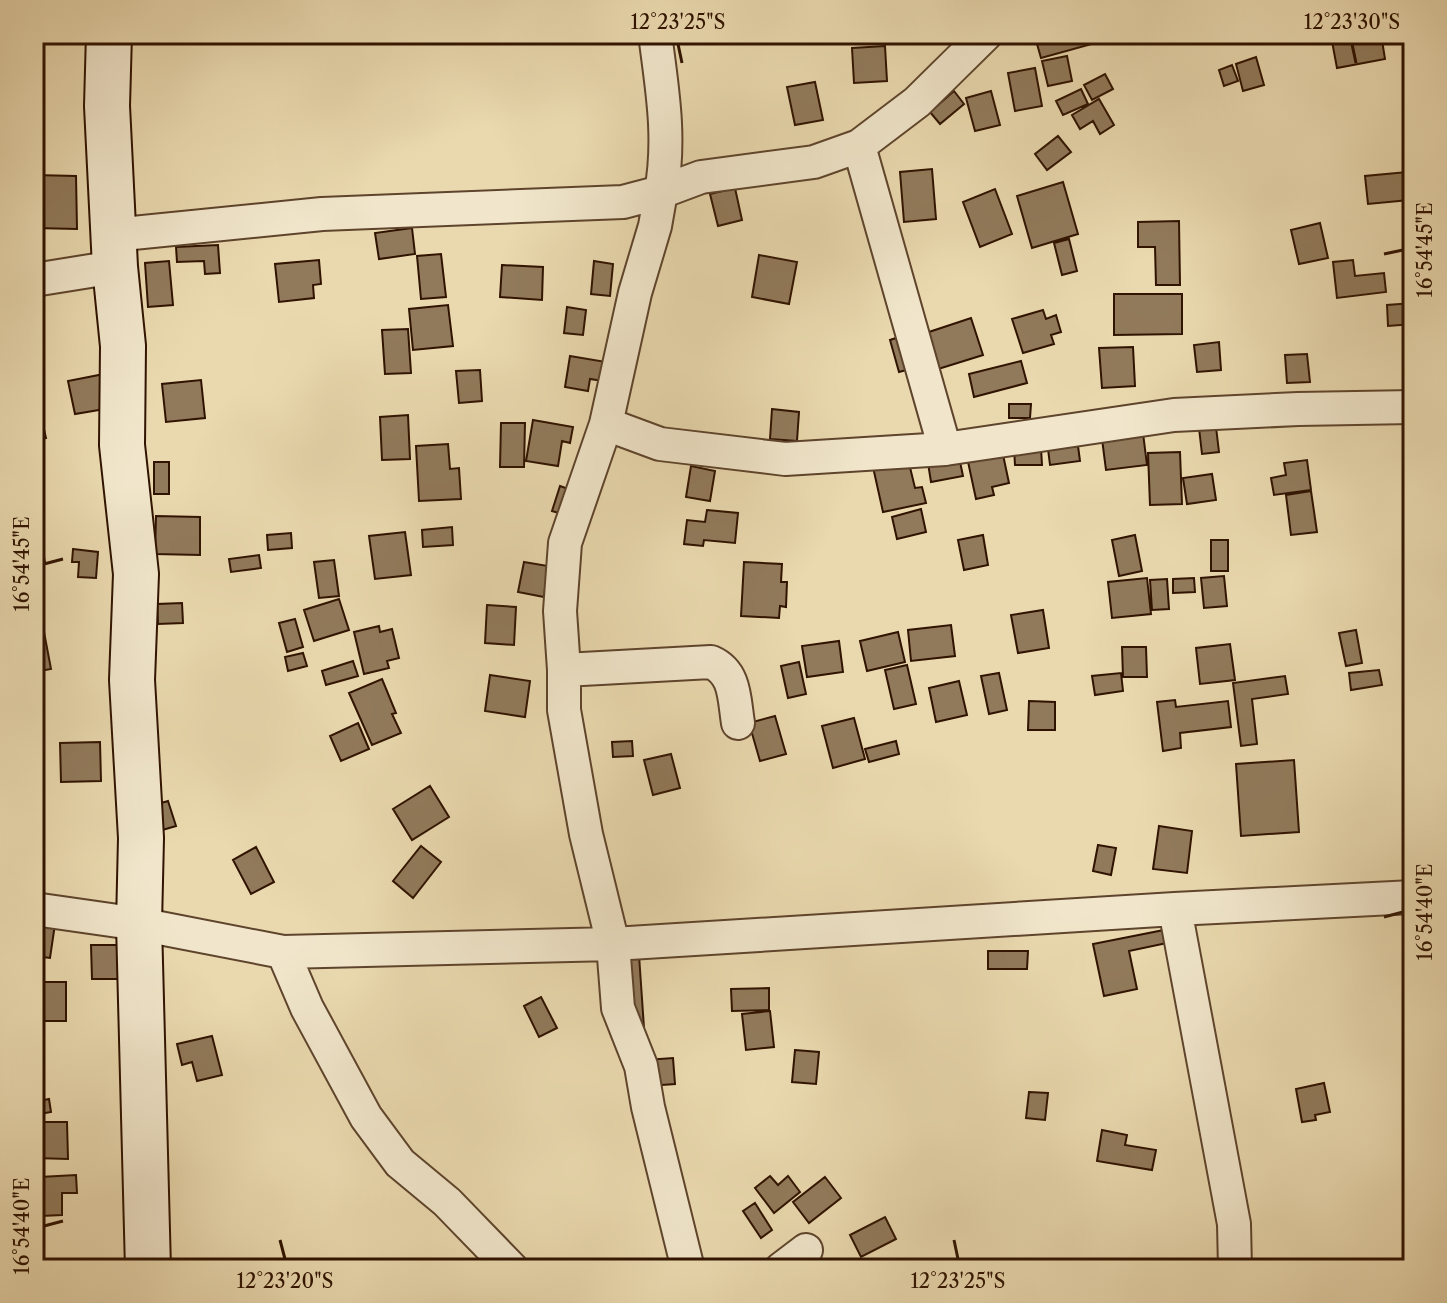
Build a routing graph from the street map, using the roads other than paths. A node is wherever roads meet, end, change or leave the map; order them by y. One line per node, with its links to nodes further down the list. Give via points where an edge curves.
1 (109, 34): 6 (street)
2 (655, 34): 5 (street, via 667,119)
3 (986, 34): 4 (street, via 917,102)
4 (859, 146): 5 (street, via 814,162 701,177); 10 (street)
5 (661, 192): 6 (street, via 623,202 322,214); 9 (street)
6 (114, 251): 7 (street); 16 (street, via 123,346 122,445 136,574 132,680 141,838)
7 (34, 280)
8 (1413, 407): 10 (street, via 1174,415)
9 (606, 424): 10 (street, via 660,444 785,459); 11 (street, via 565,543 560,611)
10 (945, 449)
11 (564, 670): 12 (street, via 711,662 724,668 731,682); 17 (street, via 564,710 586,834)
12 (738, 723)
13 (1413, 897): 15 (street)
14 (34, 909): 16 (street)
15 (1175, 909): 17 (street); 22 (street, via 1234,1224)
16 (139, 924): 18 (street); 19 (street)
17 (613, 944): 18 (street); 21 (street, via 618,1008 641,1066)
18 (283, 952): 20 (street, via 366,1117 400,1163)
19 (148, 1269)
20 (512, 1269)
21 (688, 1269)
22 (1235, 1269)

